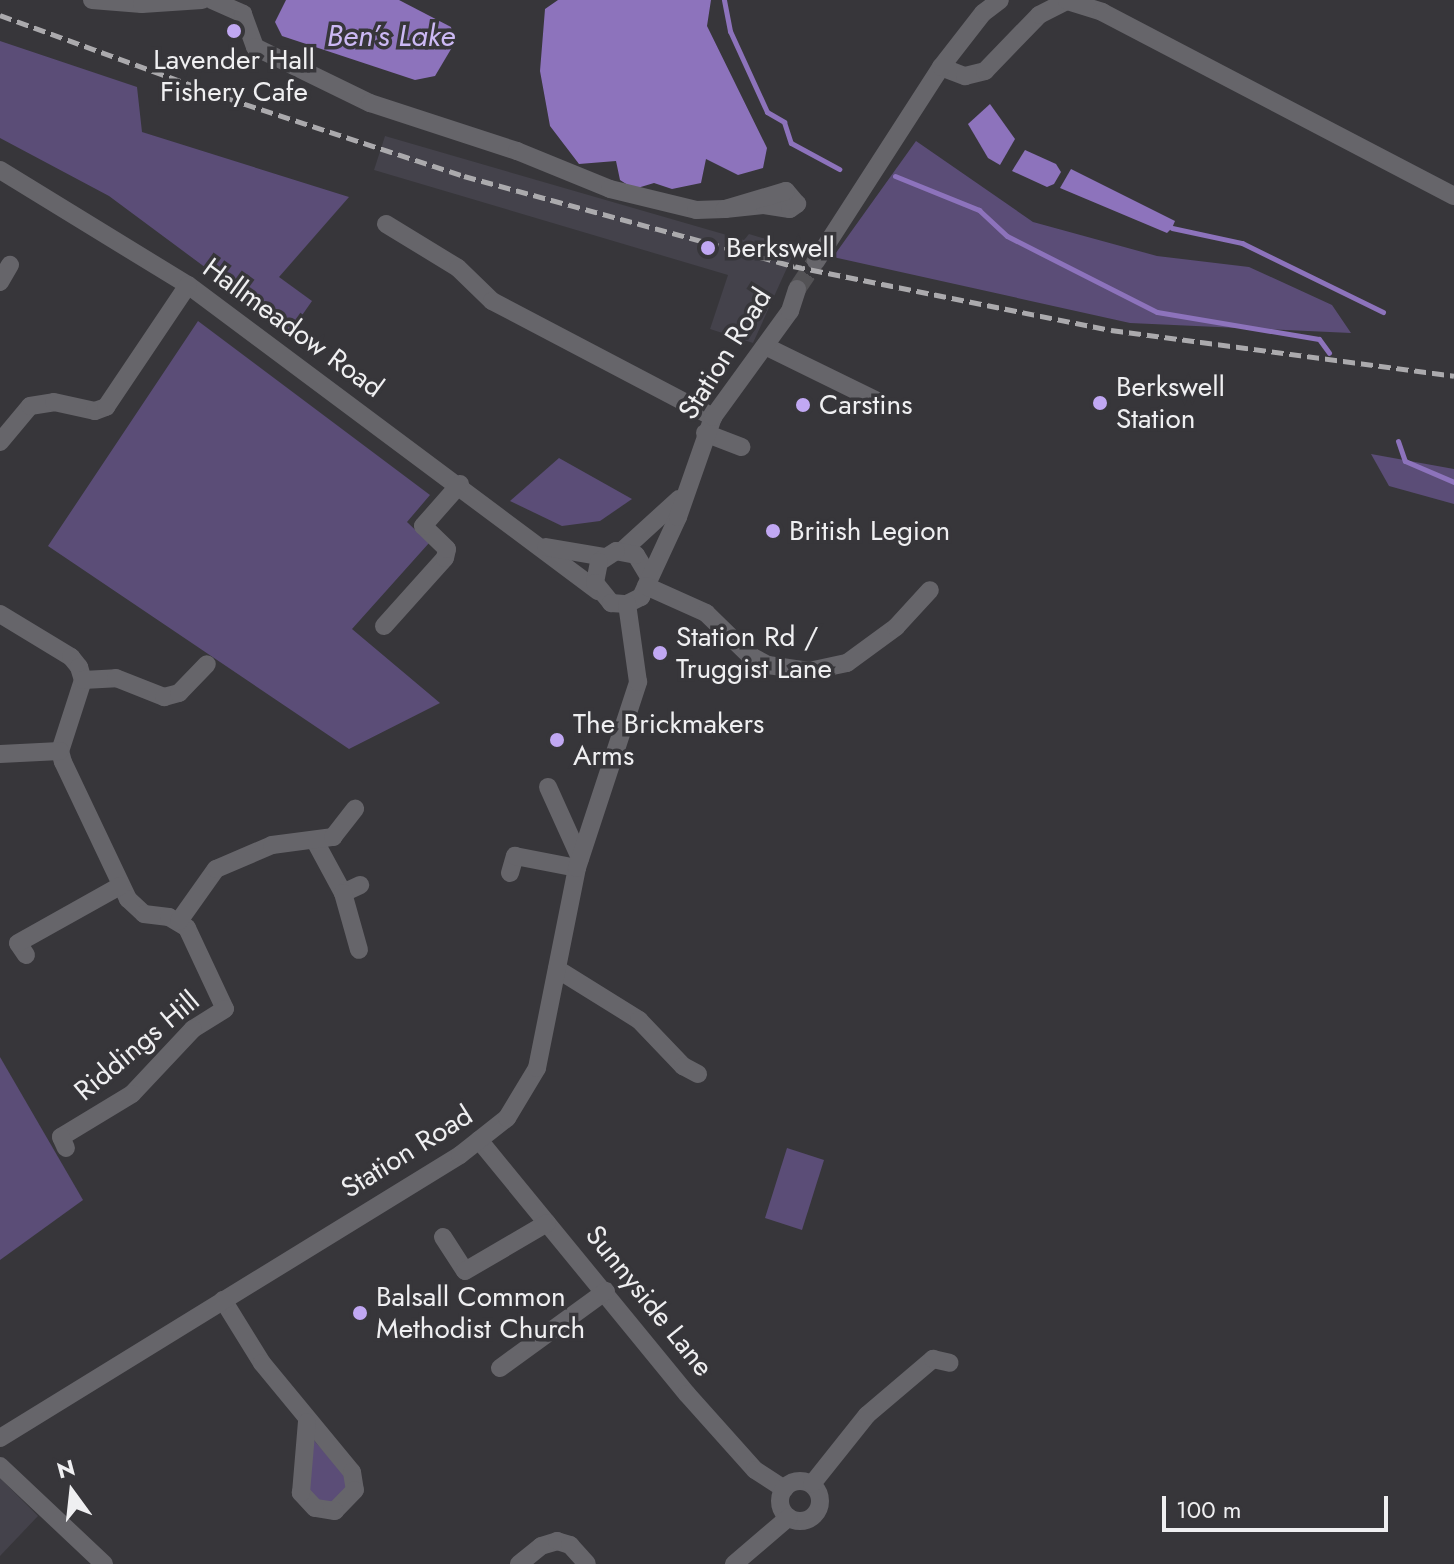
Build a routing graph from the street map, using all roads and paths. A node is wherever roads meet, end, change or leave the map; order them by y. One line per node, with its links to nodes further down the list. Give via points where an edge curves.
1 (92, 0): 2 (street)
2 (202, 0)
3 (212, 0): 8 (street, via 243,14 255,47 370,103 666,206)
4 (1000, 0): 5 (street, via 983,13)
5 (941, 67): 7 (street, via 965,76 985,71 1039,15 1067,1 1102,12); 10 (street)
6 (0, 170): 13 (street, Hallmeadow Road)
7 (1454, 196)
8 (725, 209)
9 (386, 224): 18 (street, via 458,268 492,301)
10 (816, 261)
11 (10, 265): 12 (street)
12 (0, 282)
13 (188, 285): 17 (street, via 106,407 95,411 41,403); 21 (street, Hallmeadow Road)
14 (797, 289): 15 (street, Station Road, via 790,311)
15 (765, 346): 16 (street); 18 (street, Station Road)
16 (875, 400)
17 (6, 421): 19 (street)
18 (709, 425): 20 (street); 22 (street, Station Road)
19 (0, 442)
20 (741, 447)
21 (460, 484): 23 (street, Hallmeadow Road); 30 (street, via 423,526 447,549 445,558)
22 (683, 494): 24 (street, Station Road); 25 (street, Station Road, via 678,517)
23 (543, 546): 24 (street, Hallmeadow Road); 27 (street, Hallmeadow Road)
24 (613, 554): 25 (street, via 642,560); 27 (street, via 594,575)
25 (647, 581): 26 (street, via 706,613 749,655 768,665 809,671 847,663 896,627); 28 (street, Station Road)
26 (930, 590)
27 (598, 591): 28 (street, via 611,603)
28 (627, 604): 39 (street, Station Road, via 638,682)
29 (0, 614): 32 (street, via 71,657)
30 (384, 626)
31 (207, 664): 32 (street, via 179,693 164,697 116,678)
32 (83, 680): 33 (street)
33 (60, 751): 34 (street); 40 (street)
34 (0, 754)
35 (548, 787): 39 (street)
36 (355, 809): 37 (street, via 333,837)
37 (316, 843): 41 (street, via 272,845 216,869); 42 (street, via 351,889)
38 (514, 858): 39 (street)
39 (579, 863): 44 (street, Station Road)
40 (120, 886): 41 (street, via 144,914); 43 (street, via 18,943)
41 (179, 921): 46 (street, Riddings Hill, via 192,936 225,1009 193,1029 132,1094)
42 (359, 950)
43 (26, 955)
44 (557, 969): 45 (street, via 639,1020 675,1059); 47 (street, Station Road, via 530,1086 507,1118)
45 (698, 1074)
46 (60, 1136)
47 (479, 1140): 48 (street, Sunnyside Lane); 51 (street, Station Road)
48 (547, 1223): 49 (street, via 465,1271); 50 (street, Sunnyside Lane)
49 (443, 1237)
50 (606, 1291): 53 (street); 58 (street, Sunnyside Lane, via 755,1470)
51 (223, 1300): 54 (street); 55 (street, Station Road)
52 (938, 1354): 57 (street, via 867,1415)
53 (500, 1368)
54 (307, 1422): 54 (street, via 332,1445 355,1482 350,1500 335,1511 315,1508 301,1493)
55 (0, 1438)
56 (0, 1466): 60 (street)
57 (812, 1484): 58 (street, via 800,1481); 59 (street, via 820,1500 817,1512 807,1520)
58 (784, 1489): 59 (street, via 780,1501)
59 (789, 1517): 63 (street)
60 (104, 1564)
61 (519, 1564): 62 (street, via 541,1546 557,1541 570,1545)
62 (587, 1564)
63 (734, 1564)

